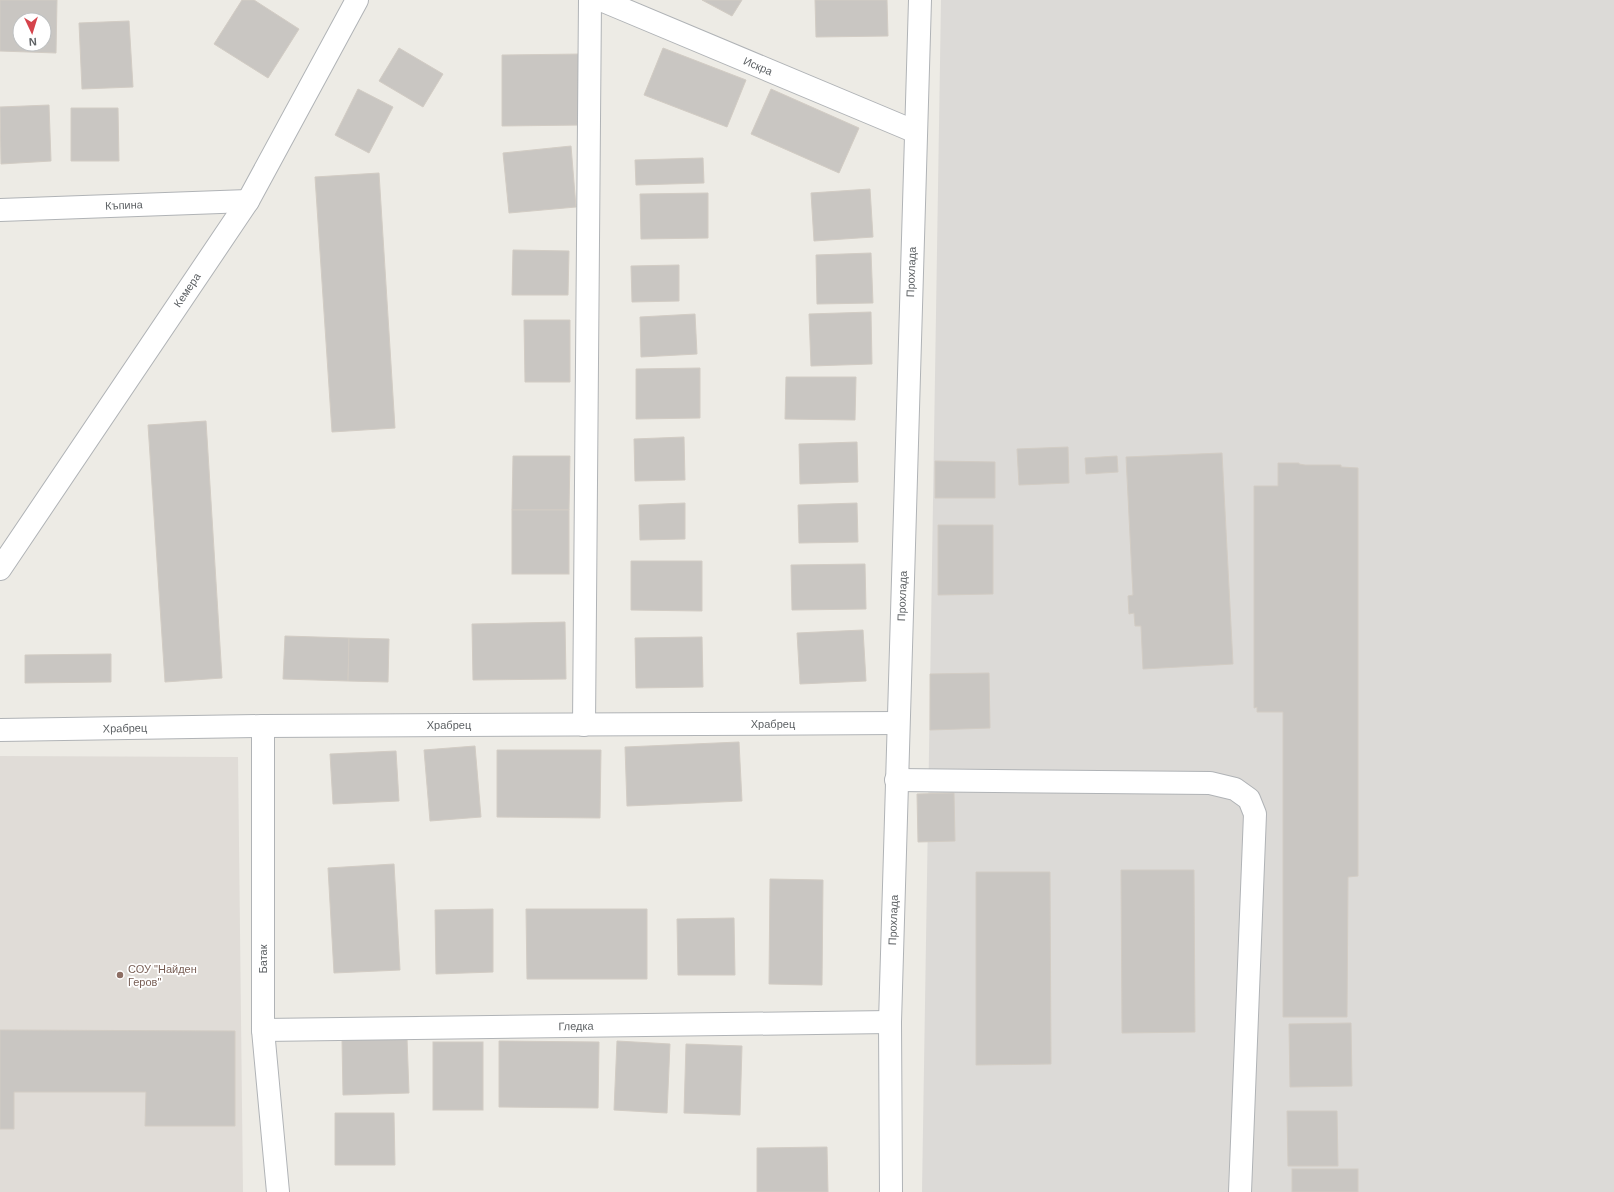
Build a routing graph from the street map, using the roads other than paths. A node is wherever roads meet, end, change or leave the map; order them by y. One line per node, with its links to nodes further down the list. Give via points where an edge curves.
1 (357, 0): 6 (street, Кемера)
2 (590, 0): 9 (street)
3 (601, 0): 5 (street, Искра)
4 (920, 0): 5 (street, Прохлада)
5 (916, 132): 10 (street, Прохлада)
6 (248, 201): 7 (street, Къпина); 8 (street, Кемера)
7 (0, 210)
8 (0, 569)
9 (584, 724): 10 (street, Храбрец); 11 (street, Храбрец)
10 (898, 724): 13 (street, Прохлада)
11 (263, 726): 12 (street, Храбрец); 15 (street, Батак)
12 (0, 730)
13 (896, 780): 14 (street, Прохлада); 18 (street, via 1210,784 1235,789 1249,799 1255,814)
14 (890, 1022): 15 (street, Гледка); 17 (street, Прохлада)
15 (263, 1030): 16 (street, Батак)
16 (278, 1192)
17 (891, 1192)
18 (1240, 1192)

